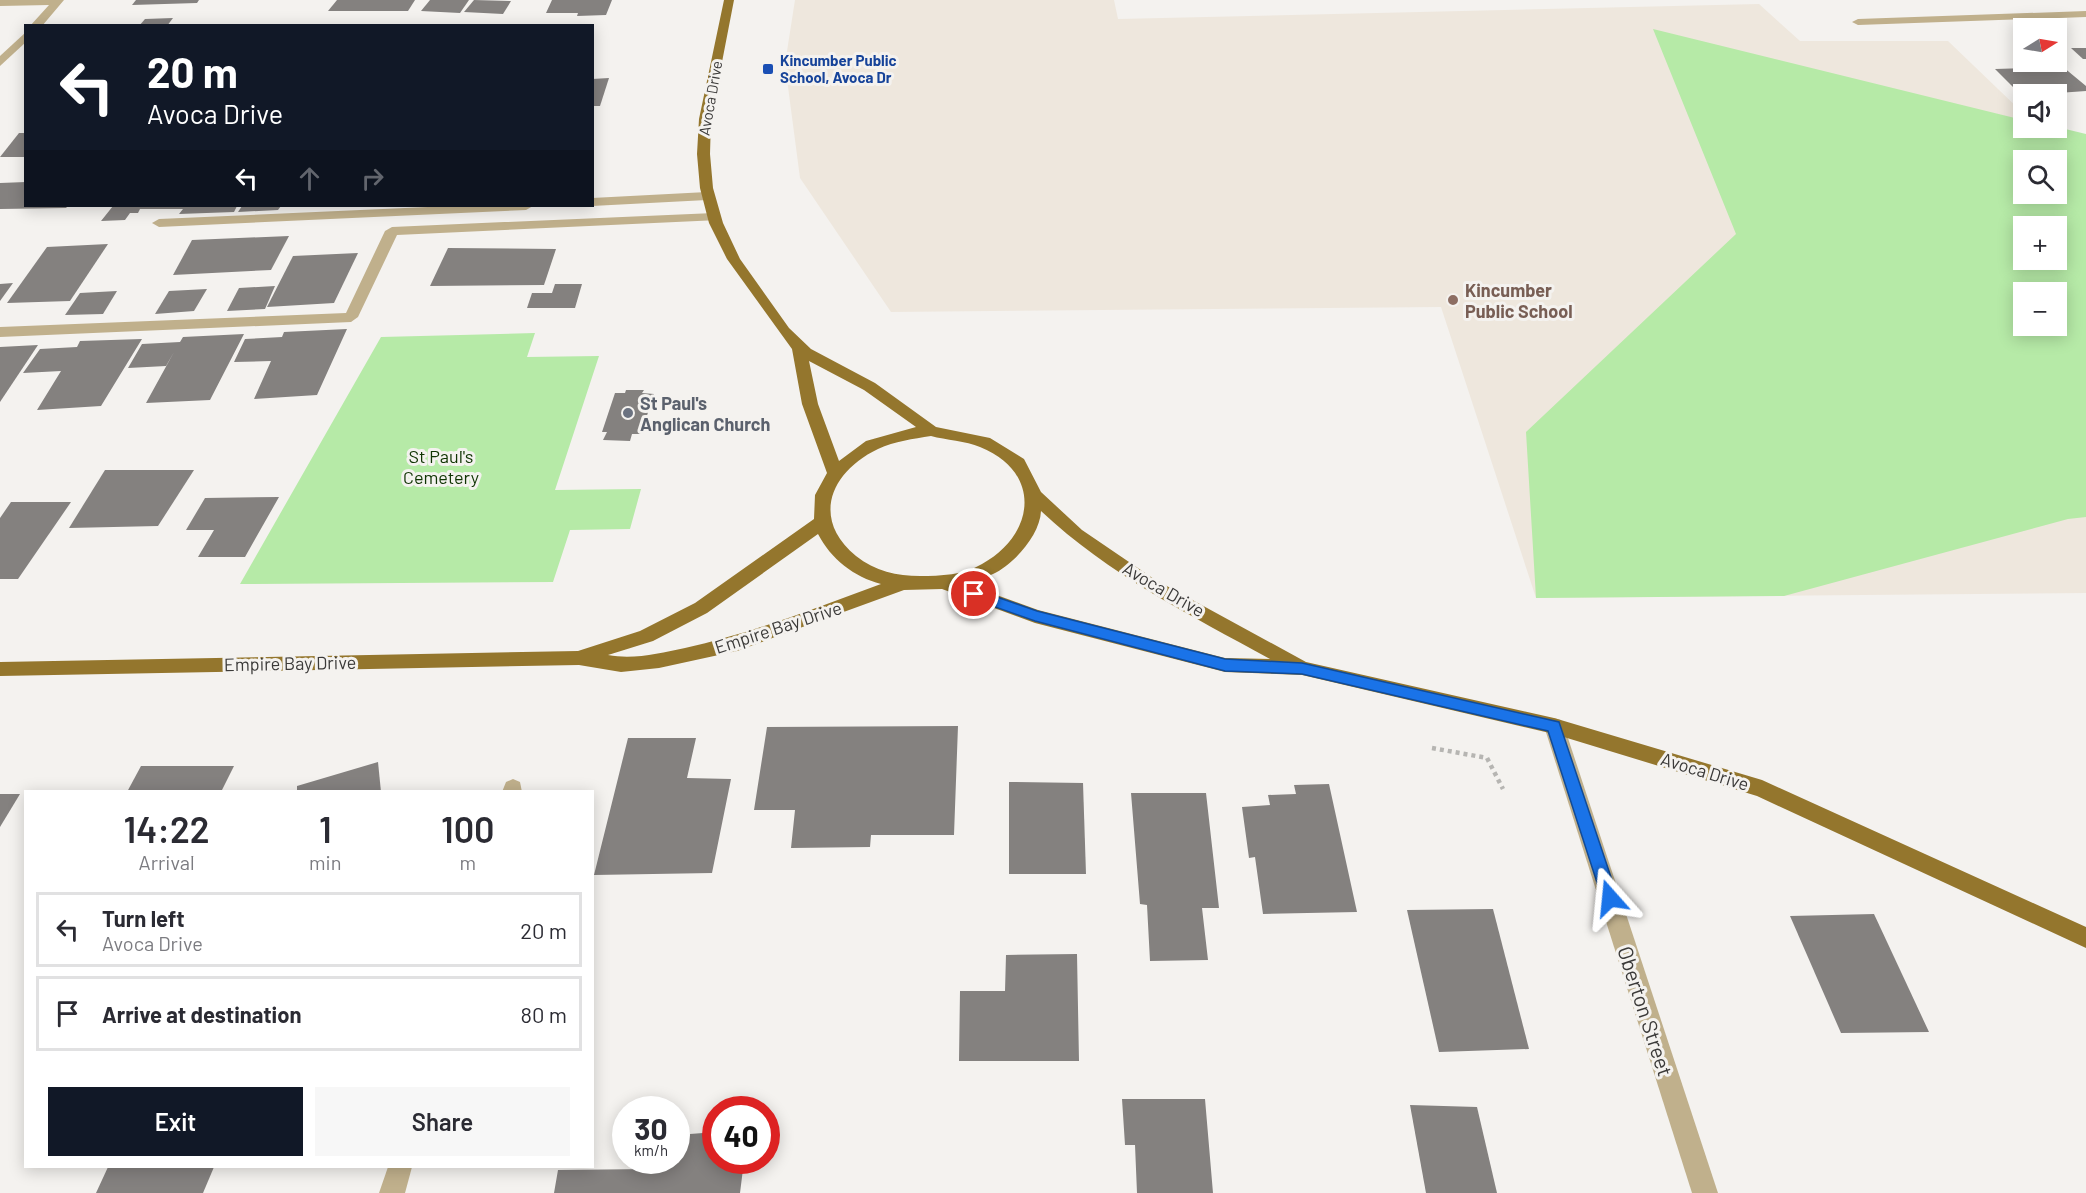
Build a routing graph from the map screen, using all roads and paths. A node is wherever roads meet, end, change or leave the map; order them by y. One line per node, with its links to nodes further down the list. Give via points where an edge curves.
1 (59, 0): 3 (street); 6 (street)
2 (729, 0): 9 (main road, Avoca Drive, via 705,113 701,152)
3 (0, 3)
4 (2086, 14): 5 (street)
5 (1858, 22)
6 (37, 24)
7 (24, 38): 8 (street)
8 (0, 63)
9 (707, 196): 10 (street); 14 (main road, Avoca Drive)
10 (594, 202)
11 (298, 207): 13 (street)
12 (506, 207): 13 (street)
13 (292, 218): 15 (street)
14 (714, 218): 16 (street, via 392,231 351,317); 17 (main road, Avoca Drive, via 747,281)
15 (159, 223)
16 (0, 332)
17 (800, 349): 18 (main road, Avoca Drive, via 870,387); 19 (main road, Avoca Drive, via 810,404)
18 (931, 431): 19 (main road, via 876,443 853,456); 20 (main road, via 989,442 1011,456 1028,475)
19 (835, 473): 21 (main road, via 820,506)
20 (1035, 496): 22 (main road, via 1034,519 1022,541 1003,560 976,574); 25 (main road, Avoca Drive, via 1076,534 1148,584)
21 (821, 522): 23 (main road, via 830,544 848,562 873,576); 24 (main road, Empire Bay Drive, via 701,608 646,636)
22 (944, 583): 23 (main road); 25 (main road, Avoca Drive, via 1035,616 1225,665)
23 (903, 584): 24 (main road, Empire Bay Drive, via 737,644 621,665)
24 (579, 658): 26 (main road, Empire Bay Drive)
25 (1302, 668): 27 (main road, Avoca Drive)
26 (0, 669)
27 (1554, 726): 30 (main road, Avoca Drive, via 1762,789); 33 (street, Oberton Street)
28 (1432, 748): 29 (path, via 1487,758)
29 (1503, 789)
30 (2086, 938)
31 (400, 1168): 32 (street)
32 (392, 1193)
33 (1705, 1193)

